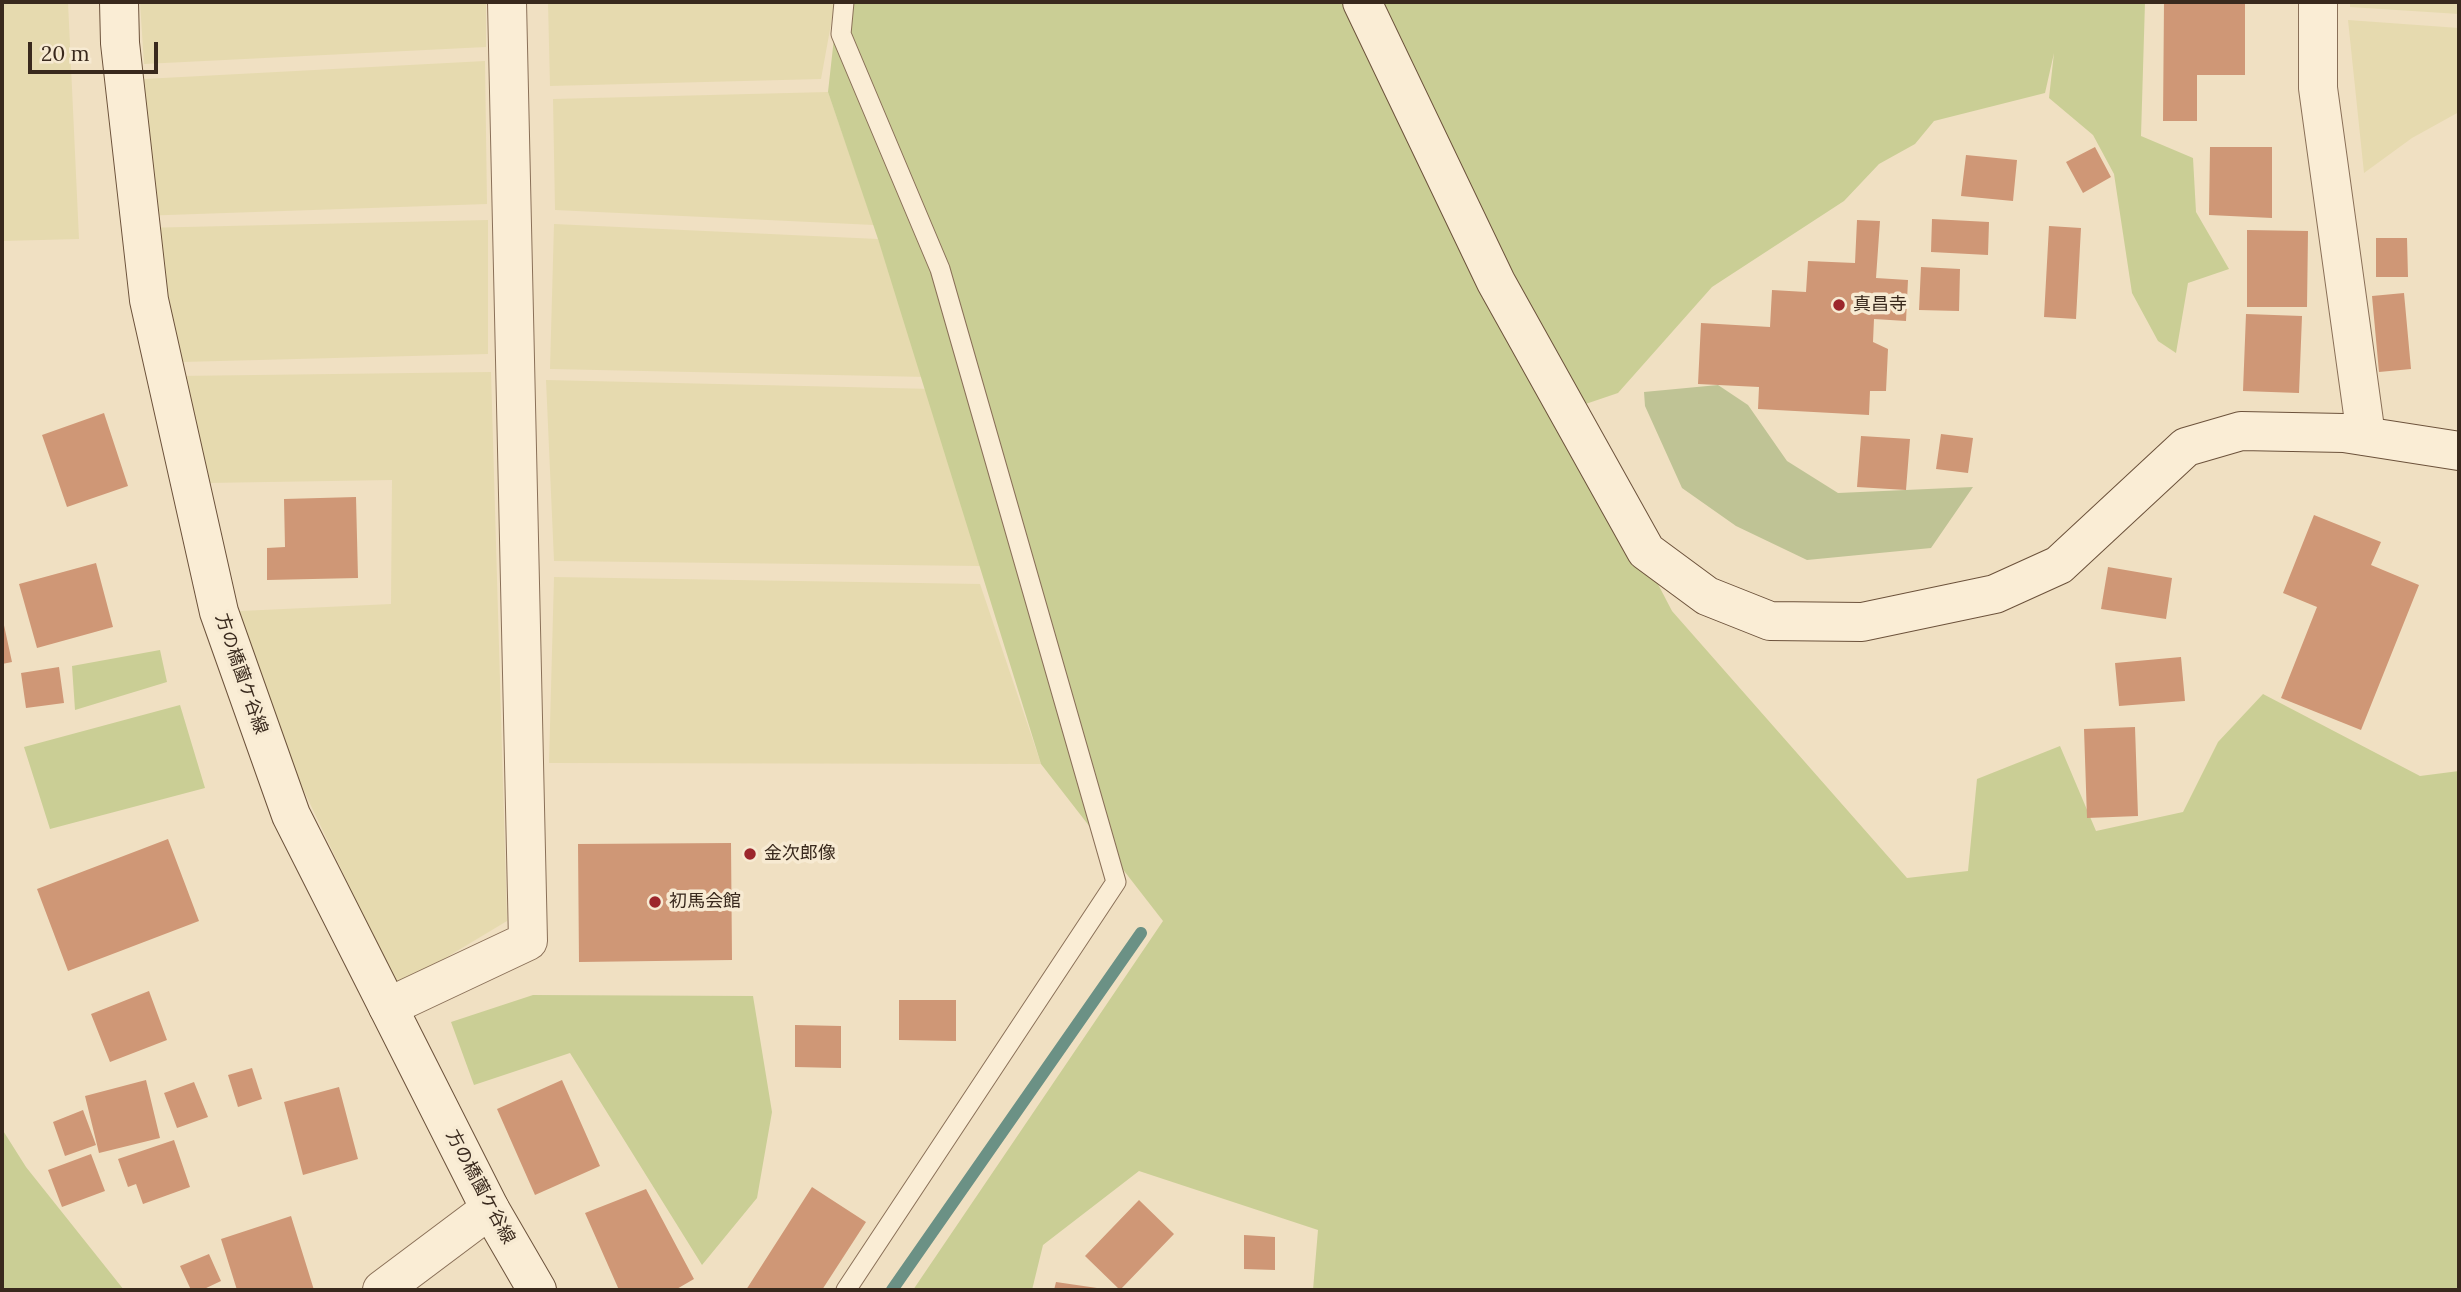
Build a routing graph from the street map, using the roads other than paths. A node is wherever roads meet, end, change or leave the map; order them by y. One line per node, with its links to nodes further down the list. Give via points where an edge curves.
1 (119, 2): 8 (street, 方の橋薗ケ谷線, via 149,300 219,612 291,815)
2 (508, 2): 8 (street, via 528,941)
3 (844, 2): 12 (lane, via 841,34 940,269 1116,882)
4 (1362, 2): 6 (street, via 1496,282 1646,551 1707,596 1770,621 1862,622 1996,594 2059,565 2186,447 2241,431)
5 (2318, 2): 6 (street, via 2318,88)
6 (2366, 436): 7 (street)
7 (2459, 451)
8 (388, 1007): 9 (street, 方の橋薗ケ谷線)
9 (489, 1209): 10 (street); 11 (street, 方の橋薗ケ谷線)
10 (382, 1290)
11 (537, 1290)
12 (846, 1290)

